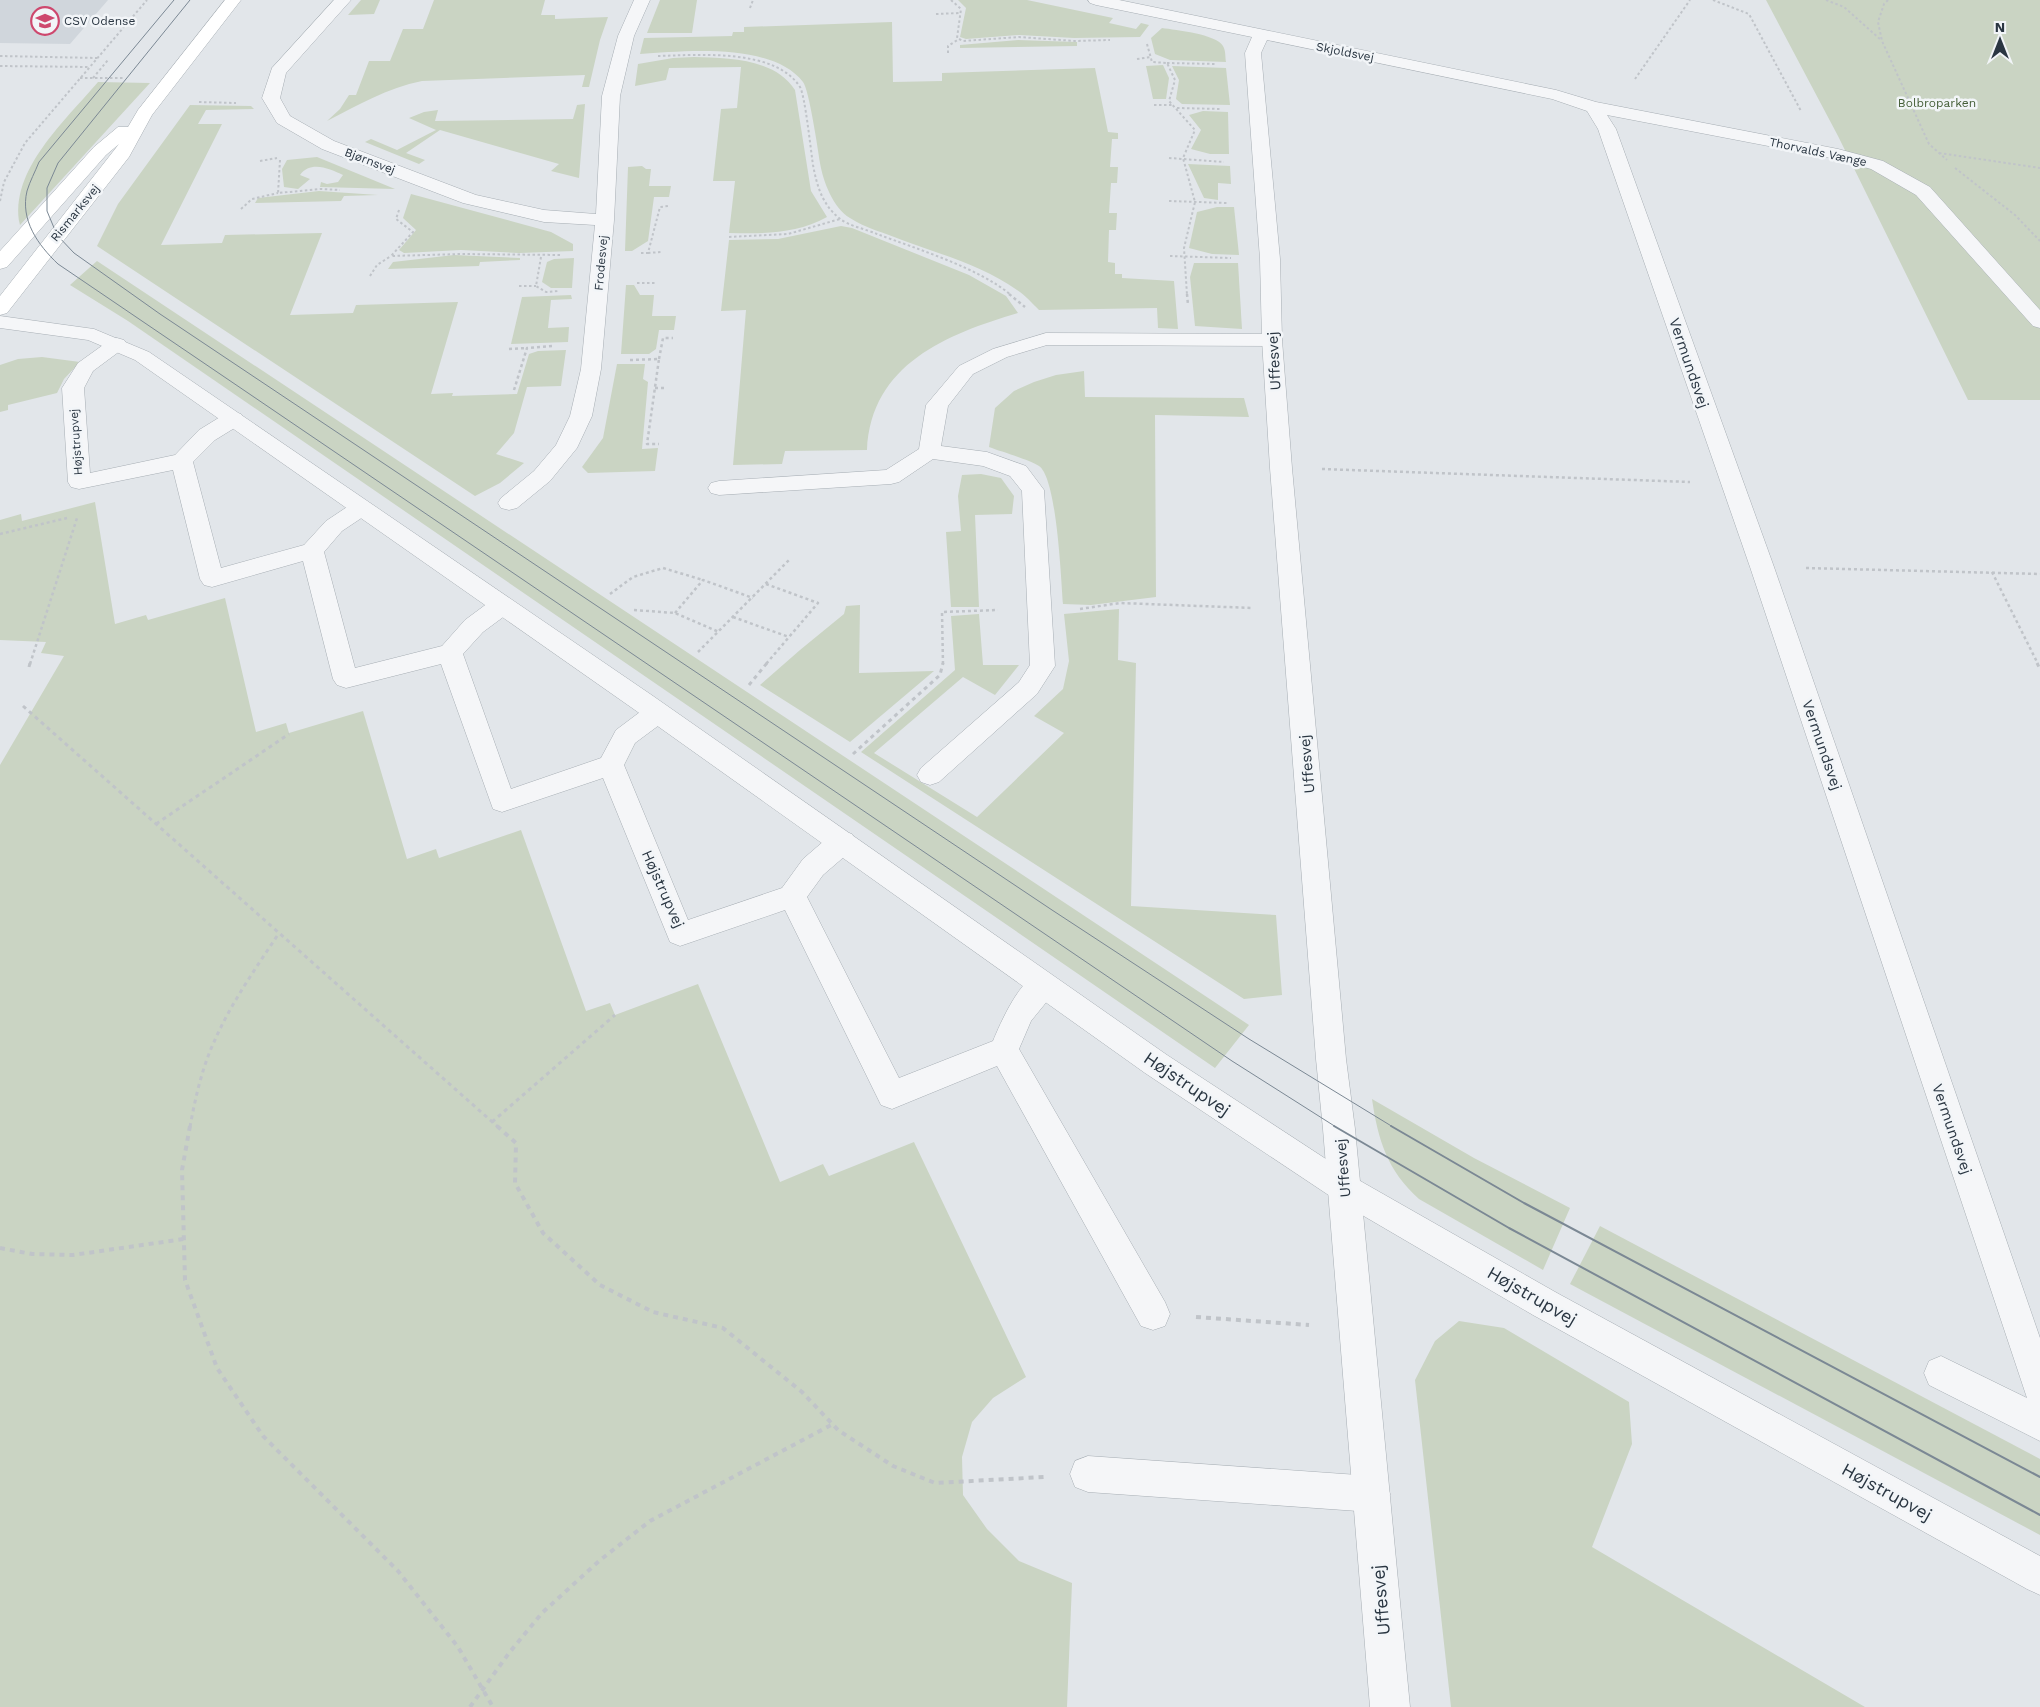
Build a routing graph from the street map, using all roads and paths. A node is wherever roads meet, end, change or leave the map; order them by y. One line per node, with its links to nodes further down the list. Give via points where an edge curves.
1 (147, 0): 23 (path)
2 (233, 0): 38 (main road, Rismarksvej)
3 (343, 0): 34 (street, via 278,72)
4 (642, 0): 24 (street, Frodesvej)
5 (753, 0): 12 (path)
6 (951, 0): 13 (path, via 961,9)
7 (1096, 0): 15 (street, Skjoldsvej)
8 (1690, 0): 37 (path, via 1622,97)
9 (1713, 0): 41 (path, via 1749,14)
10 (1826, 0): 19 (path, via 1844,7)
11 (1888, 0): 19 (path, via 1878,22)
12 (750, 8)
13 (960, 13): 14 (path); 16 (path)
14 (936, 14)
15 (1261, 36): 37 (street, Skjoldsvej, via 1556,95); 64 (street, Uffesvej, via 1253,53)
16 (959, 39): 17 (path, via 963,42 1019,37); 20 (path, via 948,46)
17 (1110, 40)
18 (1146, 40): 22 (path)
19 (1882, 41): 42 (path, via 1923,134)
20 (948, 54)
21 (0, 56): 23 (path)
22 (1150, 57): 25 (path); 27 (path, via 1152,62)
23 (98, 58): 30 (path)
24 (620, 58): 54 (path, via 725,55 768,64 785,72 802,88 822,200); 55 (street, Frodesvej, via 611,96)
25 (1137, 59)
26 (108, 60): 32 (path)
27 (1167, 62): 28 (path); 36 (path, via 1175,80 1169,101)
28 (1210, 64)
29 (0, 66): 30 (path)
30 (90, 67): 31 (path)
31 (80, 78): 32 (path); 49 (path, via 25,143 4,182)
32 (94, 78): 33 (path)
33 (126, 78)
34 (272, 98): 38 (path, via 246,104); 55 (street, Bjørnsvej, via 283,118 328,145 470,199 544,216)
35 (1154, 105): 36 (path)
36 (1173, 105): 39 (path)
37 (1593, 107): 71 (street, Thorvalds Vænge, via 1838,154 1876,165 1923,191); 89 (street, Vermundsvej, via 1607,130)
38 (149, 108): 65 (main road, Rismarksvej, via 100,151); 69 (main road, Rismarksvej, via 123,152)
39 (1177, 108): 40 (path); 45 (path, via 1195,130)
40 (1215, 109)
41 (1805, 118)
42 (1938, 153): 47 (path); 57 (path, via 2015,215)
43 (280, 157): 46 (path)
44 (1169, 158): 45 (path)
45 (1183, 158): 52 (path)
46 (260, 161)
47 (2040, 168)
48 (278, 193): 53 (path, via 246,201)
49 (0, 201)
50 (1169, 201): 52 (path)
51 (402, 202): 61 (path, via 396,219 413,232)
52 (1195, 202): 63 (path)
53 (241, 209)
54 (840, 219): 56 (path, via 788,234); 73 (path, via 954,264 1000,287 1030,312)
55 (605, 220): 59 (street, Frodesvej)
56 (729, 237)
57 (2040, 241)
58 (661, 252): 60 (path)
59 (602, 253): 61 (path); 79 (street, Frodesvej)
60 (648, 253)
61 (391, 256): 66 (path, via 377,265)
62 (1170, 256): 63 (path)
63 (1184, 256): 64 (path); 74 (path)
64 (1270, 259): 75 (street, Uffesvej)
65 (0, 263)
66 (370, 276)
67 (519, 286): 68 (path)
68 (536, 286)
69 (0, 309)
70 (0, 322): 76 (street, Højstrupvej, via 68,330)
71 (2040, 322)
72 (673, 338): 80 (path, via 663,338)
73 (1046, 339): 74 (street); 86 (street, via 1000,353 966,370 937,405)
74 (1191, 340): 75 (street)
75 (1272, 340): 88 (street, Uffesvej)
76 (116, 344): 84 (street, Højstrupvej, via 142,356); 87 (street, Højstrupvej, via 85,367 73,388 78,482)
77 (527, 348): 78 (path); 79 (path); 83 (path)
78 (510, 349)
79 (593, 353): 80 (path); 91 (street, Frodesvej, via 581,416 566,448 542,476)
80 (659, 359): 81 (path)
81 (655, 388): 82 (path); 85 (path, via 647,444)
82 (666, 388)
83 (514, 390)
84 (233, 419): 87 (street, via 207,435); 92 (street, Højstrupvej)
85 (659, 444)
86 (929, 452): 90 (street, via 891,477); 122 (street, via 987,459 1018,471 1033,490 1043,666 1028,688)
87 (182, 461): 94 (street, via 212,579)
88 (1281, 468): 89 (path); 106 (street, Uffesvej)
89 (1731, 484): 96 (street, Vermundsvej)
90 (719, 488)
91 (508, 503)
92 (361, 508): 94 (street, via 334,526); 103 (street, Højstrupvej)
93 (0, 534): 114 (path, via 78,515)
94 (312, 551): 113 (street, via 346,680)
95 (788, 560): 100 (path)
96 (1762, 567): 97 (path); 137 (street, Vermundsvej)
97 (1992, 572): 98 (path); 115 (path)
98 (2040, 574)
99 (703, 580): 101 (path, via 663,568 633,577); 102 (path); 108 (path)
100 (766, 584): 102 (path); 111 (path, via 818,603)
101 (610, 594)
102 (753, 598): 109 (path)
103 (501, 606): 113 (street, via 474,626); 118 (street, Højstrupvej)
104 (1089, 608): 106 (path, via 1120,603)
105 (634, 610): 108 (path)
106 (1293, 610): 131 (street, Uffesvej)
107 (980, 611): 120 (path, via 942,612 944,661 940,675)
108 (675, 613): 110 (path)
109 (733, 617): 110 (path); 111 (path)
110 (719, 632): 112 (path)
111 (789, 637): 116 (path)
112 (698, 652)
113 (450, 653): 121 (street, via 502,802)
114 (29, 667)
115 (2040, 669)
116 (749, 685)
117 (22, 706): 123 (path)
118 (657, 713): 121 (street, via 625,737); 124 (street, Højstrupvej)
119 (289, 734): 123 (path)
120 (853, 754)
121 (611, 766): 125 (street, Højstrupvej, via 680,934)
122 (930, 774)
123 (156, 824): 126 (path)
124 (842, 842): 125 (street, via 812,867); 127 (street, Højstrupvej)
125 (792, 896): 129 (street, via 892,1095)
126 (279, 933): 130 (path); 132 (path, via 239,994 213,1042 194,1103 182,1170)
127 (1044, 985): 129 (street, via 1019,1014); 131 (street, Højstrupvej, via 1156,1064)
128 (614, 1015): 130 (path)
129 (1004, 1050): 134 (street)
130 (492, 1122): 139 (path, via 516,1143 515,1183 544,1233 600,1285 653,1312 723,1328 802,1392)
131 (1344, 1188): 135 (street, Uffesvej); 142 (street, Højstrupvej, via 1545,1304)
132 (184, 1239): 133 (path, via 74,1255 32,1254); 143 (path, via 185,1280 217,1368 263,1436 398,1571 458,1647)
133 (0, 1248)
134 (1153, 1314): 135 (path)
135 (1357, 1329): 141 (street, Uffesvej)
136 (1941, 1373): 138 (street)
137 (2040, 1388)
138 (2040, 1423)
139 (833, 1424): 140 (path, via 893,1466 935,1483); 143 (path, via 650,1521 599,1561 542,1613)
140 (1088, 1474): 141 (street)
141 (1372, 1494): 146 (street, Uffesvej)
142 (2040, 1576)
143 (483, 1689): 144 (path); 145 (path)
144 (470, 1707)
145 (493, 1707)
146 (1390, 1707)

